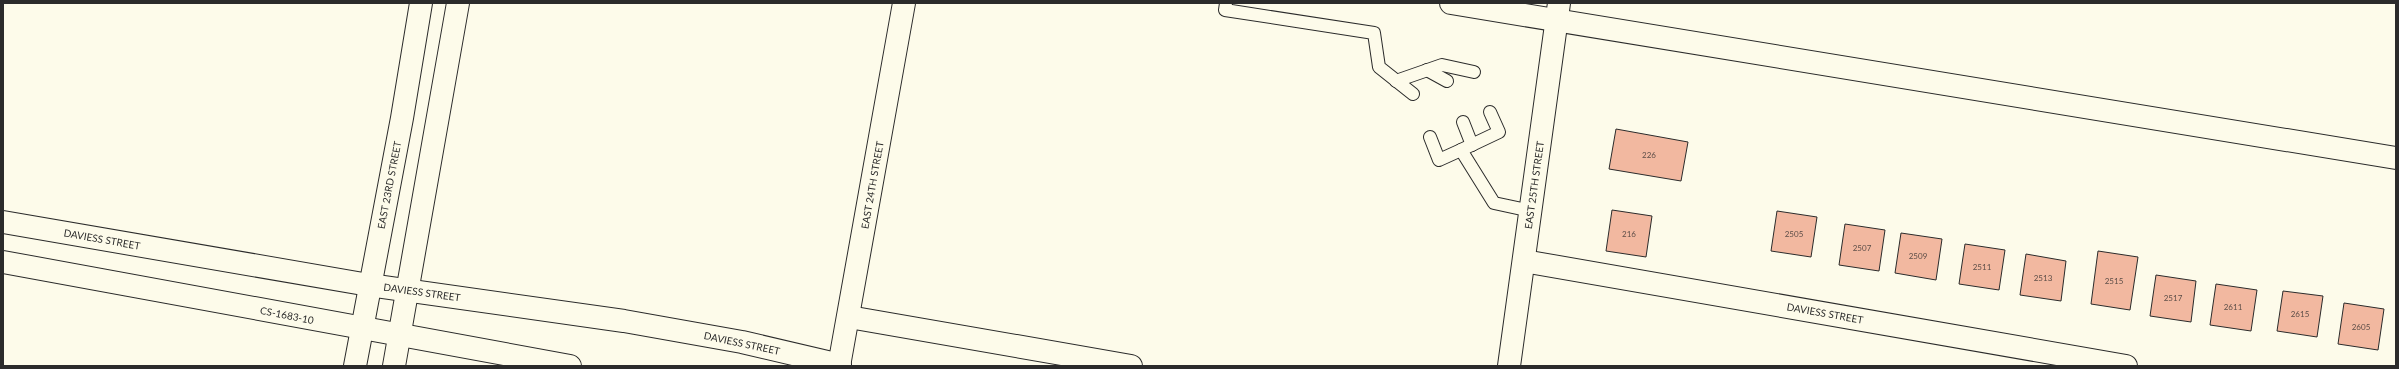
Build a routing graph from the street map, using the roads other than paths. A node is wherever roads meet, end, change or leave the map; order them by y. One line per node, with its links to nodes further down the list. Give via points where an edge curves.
1 (420, 3): 21 (street, EAST 23RD STREET, via 402,118)
2 (458, 3): 22 (street)
3 (904, 3): 23 (street, EAST 24TH STREET)
4 (1226, 3): 9 (lane, via 1225,10 1374,33 1379,67)
5 (1451, 3): 6 (street)
6 (1558, 12): 16 (street); 17 (street, EAST 25TH STREET)
7 (1428, 70): 8 (lane, via 1442,64); 9 (lane); 10 (lane)
8 (1474, 72)
9 (1396, 81): 11 (lane)
10 (1447, 82)
11 (1413, 94)
12 (1490, 112): 15 (lane, via 1499,132)
13 (1463, 122): 15 (lane)
14 (1430, 137): 15 (lane, via 1439,160)
15 (1467, 148): 17 (lane, via 1494,203)
16 (2396, 158)
17 (1530, 211): 19 (street, EAST 25TH STREET)
18 (3, 222): 21 (street, DAVIESS STREET)
19 (1524, 261): 31 (street, EAST 25TH STREET); 32 (street, DAVIESS STREET)
20 (3, 262): 24 (street, CS-1683-10)
21 (370, 285): 22 (street, DAVIESS STREET); 24 (street, EAST 23RD STREET)
22 (408, 291): 25 (street); 26 (street, DAVIESS STREET, via 624,321 742,342)
23 (849, 317): 26 (street, EAST 24TH STREET); 30 (street)
24 (361, 329): 25 (street, CS-1683-10); 27 (street, EAST 23RD STREET)
25 (400, 336): 28 (street); 29 (street, CS-1683-10)
26 (840, 365)
27 (355, 366)
28 (394, 366)
29 (570, 366)
30 (1131, 366)
31 (1508, 366)
32 (2126, 366)

